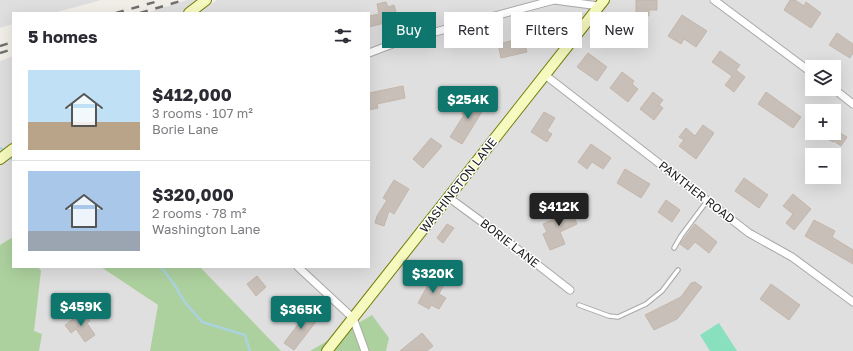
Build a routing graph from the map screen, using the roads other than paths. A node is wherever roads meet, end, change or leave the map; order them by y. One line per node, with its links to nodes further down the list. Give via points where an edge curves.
1 (206, 0): 4 (main road)
2 (714, 0): 6 (street)
3 (601, 3): 5 (street, via 554,0); 7 (main road, WASHINGTON LANE)
4 (190, 12)
5 (370, 52)
6 (805, 68)
7 (545, 75): 12 (main road, WASHINGTON LANE); 13 (street, PANTHER ROAD)
8 (841, 95): 9 (street)
9 (853, 104)
10 (12, 150): 11 (main road)
11 (0, 159)
12 (448, 197): 17 (street, BORIE LANE); 20 (main road, WASHINGTON LANE)
13 (708, 200): 14 (lane); 18 (street, PANTHER ROAD, via 749,232 792,257)
14 (674, 248)
15 (299, 268): 20 (street)
16 (678, 270): 19 (lane, via 662,291 646,304 618,317)
17 (570, 290)
18 (853, 302)
19 (579, 305)
20 (353, 318): 21 (main road, WASHINGTON LANE); 22 (street)
21 (328, 351)
22 (366, 351)

